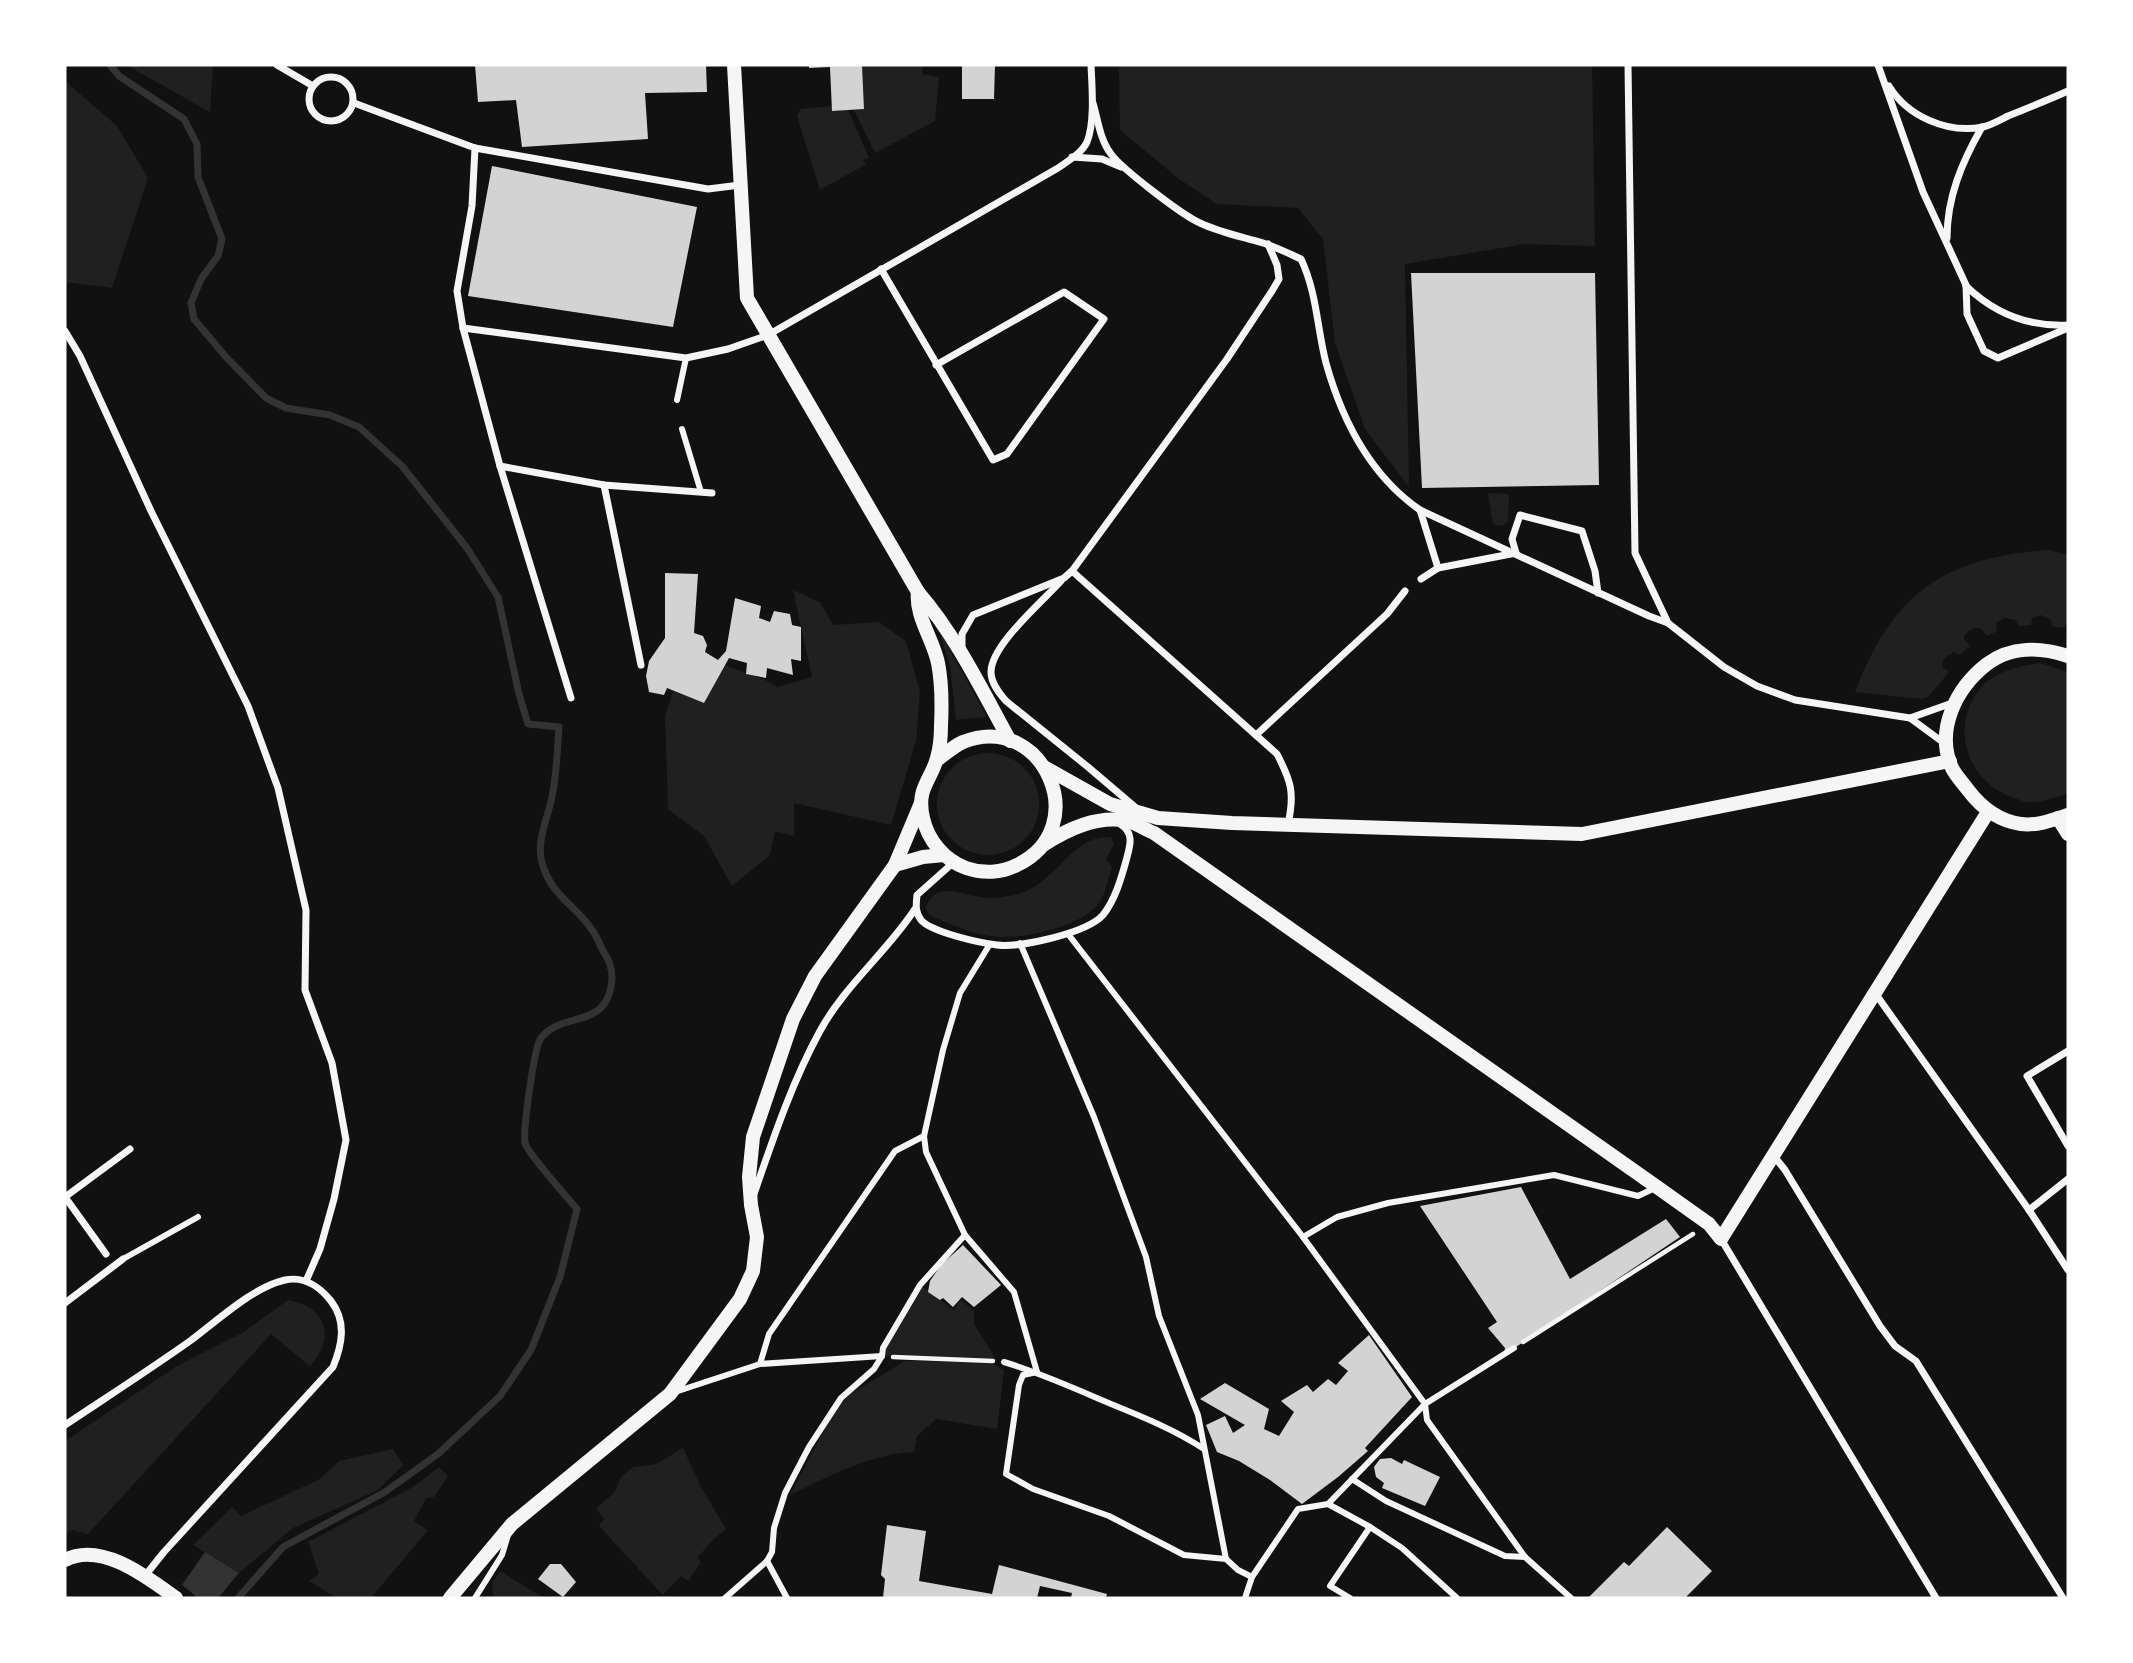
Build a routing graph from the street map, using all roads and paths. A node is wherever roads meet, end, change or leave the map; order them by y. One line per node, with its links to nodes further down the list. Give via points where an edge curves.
1 (277, 65): 7 (street)
2 (734, 65): 15 (main road)
3 (1091, 65): 10 (street)
4 (1628, 65): 41 (street, via 1635,553)
5 (1878, 65): 6 (street)
6 (1881, 73): 11 (street, via 1900,102 1918,116 1938,123); 16 (street, via 1923,192)
7 (313, 86): 9 (street, via 325,77 340,78 351,88); 9 (street, via 309,99 320,118 341,119)
8 (2068, 91): 11 (street)
9 (354, 103): 12 (street)
10 (1093, 103): 13 (street, via 1087,142); 14 (street, via 1104,141)
11 (1982, 127): 16 (street, via 1956,180)
12 (475, 148): 15 (street, via 708,188); 21 (street, via 472,205 457,291)
13 (1072, 158): 14 (street, via 1102,159); 18 (street)
14 (1128, 170): 17 (street, via 1197,222)
15 (740, 185): 23 (main road, via 747,298)
16 (1947, 243): 19 (street)
17 (1268, 244): 32 (street, via 1301,259 1310,279 1326,363 1346,419 1374,468); 35 (street, via 1278,265 1279,279 1272,291)
18 (881, 269): 23 (street); 25 (street)
19 (1966, 285): 20 (street, via 2013,318); 20 (street, via 1967,314 1984,351 1998,358)
20 (2068, 326)
21 (463, 328): 24 (street); 28 (street)
22 (65, 331): 87 (street, via 248,706 278,788 306,910 305,990 332,1063 346,1140 320,1250)
23 (768, 335): 24 (street); 39 (main road)
24 (685, 359): 26 (street)
25 (936, 365): 25 (street, via 993,460 1007,454 1104,319 1064,292)
26 (677, 400)
27 (682, 429): 30 (street)
28 (500, 466): 29 (street); 45 (street)
29 (604, 485): 30 (street); 44 (street)
30 (701, 492): 31 (street)
31 (712, 493)
32 (1420, 510): 33 (street); 34 (street)
33 (1516, 553): 34 (street); 40 (street); 40 (street, via 1513,538 1520,515 1582,531)
34 (1438, 568): 37 (street)
35 (1072, 571): 36 (street); 48 (street)
36 (1064, 578): 42 (street, via 973,615 962,634); 56 (street, via 1004,641 990,674 998,692)
37 (1421, 579)
38 (1405, 591): 48 (street, via 1387,614)
39 (918, 592): 42 (main road); 51 (main road, via 916,604 938,663 941,726)
40 (1598, 593): 41 (street)
41 (1668, 623): 47 (street, via 1724,667 1757,686 1795,699)
42 (962, 653): 49 (main road)
43 (2068, 656): 46 (main road, via 2037,648 1996,658 1962,688)
44 (641, 666)
45 (571, 698)
46 (1955, 702): 47 (street); 50 (main road)
47 (1910, 718): 50 (street)
48 (1256, 734): 59 (street, via 1277,754 1290,780)
49 (1010, 741): 51 (main road, via 973,739); 53 (main road, via 1029,751)
50 (1948, 745): 52 (main road)
51 (937, 760): 54 (main road)
52 (1950, 761): 55 (main road, via 1964,786); 59 (main road, via 1582,834)
53 (1044, 767): 56 (main road, via 1110,804); 61 (main road, via 1056,800 1053,824)
54 (921, 803): 62 (main road, via 929,836); 63 (main road)
55 (1989, 811): 57 (main road, via 2021,824); 68 (main road)
56 (1144, 815): 59 (main road)
57 (2063, 817): 60 (main road)
58 (1116, 821): 61 (main road, via 1077,825); 65 (street, via 1130,835 1119,885 1102,916); 75 (main road, via 1129,821 1154,834)
59 (1288, 824)
60 (2068, 834)
61 (1043, 845): 62 (main road, via 1024,862 1002,871 977,871)
62 (949, 859): 63 (main road, via 923,857); 64 (street, via 917,895)
63 (895, 865): 77 (main road, via 815,976 793,1018 752,1137)
64 (915, 909): 67 (street, via 923,922); 77 (street, via 820,1029 782,1114)
65 (1068, 934): 66 (street); 82 (street)
66 (1020, 943): 67 (street); 97 (street, via 1094,1117 1146,1257 1159,1316 1198,1415)
67 (990, 944): 70 (street, via 960,993)
68 (1875, 993): 73 (main road); 78 (street)
69 (2068, 1051): 71 (street, via 2027,1076)
70 (925, 1136): 81 (street, via 926,1152); 92 (street, via 895,1151 769,1334)
71 (2068, 1146)
72 (130, 1149): 76 (street)
73 (1773, 1155): 83 (main road); 118 (street, via 1880,1326 1895,1346 1916,1361)
74 (2068, 1179): 78 (street)
75 (1657, 1186): 80 (main road); 82 (street, via 1638,1196 1554,1175 1388,1203 1337,1217)
76 (65, 1197): 84 (street)
77 (751, 1205): 94 (main road, via 757,1237 753,1271 740,1299)
78 (2029, 1210): 86 (street)
79 (198, 1217): 85 (street)
80 (1709, 1224): 83 (main road); 89 (path)
81 (965, 1235): 90 (street, via 920,1285); 93 (street, via 1014,1292)
82 (1303, 1237): 95 (street)
83 (1721, 1239): 117 (street)
84 (106, 1254)
85 (123, 1259): 88 (street)
86 (2068, 1270)
87 (306, 1281): 96 (street, via 287,1280 265,1287); 106 (street, via 337,1309 342,1328 333,1367)
88 (65, 1303)
89 (1514, 1349): 95 (street)
90 (882, 1356): 91 (path); 92 (street); 105 (street, via 835,1405 809,1447 785,1493)
91 (1004, 1362): 93 (street)
92 (760, 1364): 94 (street)
93 (1037, 1372): 97 (street, via 1155,1422); 103 (street, via 1023,1376 1018,1385 1006,1474 1033,1489 1109,1516 1184,1555)
94 (670, 1394): 100 (main road)
95 (1425, 1404): 98 (street); 102 (street, via 1427,1420)
96 (65, 1424)
97 (1204, 1449): 103 (street)
98 (1352, 1479): 99 (street); 102 (street, via 1386,1501 1505,1556)
99 (1328, 1504): 101 (street); 107 (street, via 1298,1509)
100 (512, 1524): 109 (main road); 110 (street, via 502,1555)
101 (1370, 1527): 114 (street, via 1330,1586); 115 (street, via 1402,1548)
102 (1525, 1558): 116 (street)
103 (1226, 1559): 107 (street)
104 (65, 1560): 106 (main road, via 75,1554 98,1555)
105 (766, 1561): 111 (street); 112 (street)
106 (144, 1577): 108 (main road)
107 (1252, 1577): 113 (street)
108 (176, 1598)
109 (450, 1598)
110 (475, 1598)
111 (725, 1598)
112 (787, 1598)
113 (1245, 1598)
114 (1350, 1598)
115 (1457, 1598)
116 (1571, 1598)
117 (1936, 1598)
118 (2063, 1598)

